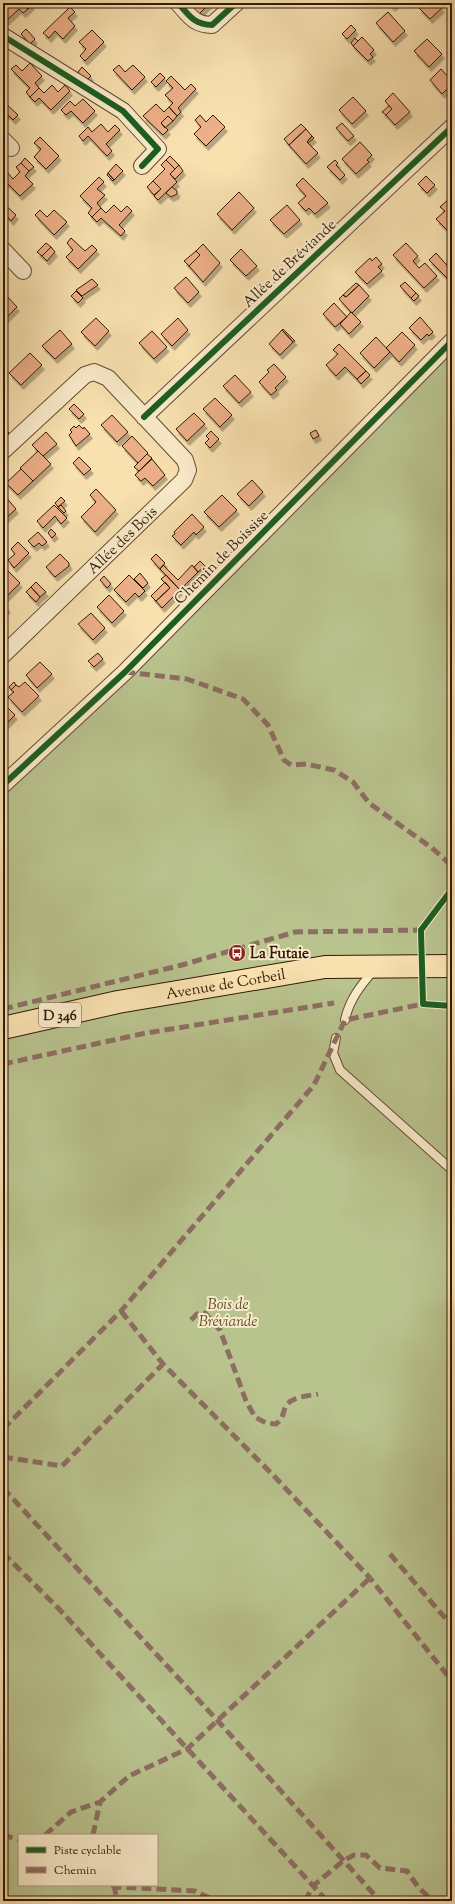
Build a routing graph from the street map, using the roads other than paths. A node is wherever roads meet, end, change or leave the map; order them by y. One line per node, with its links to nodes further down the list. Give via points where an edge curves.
1 (178, 3): 2 (street, via 193,20 202,25 212,25)
2 (236, 3)
3 (3, 36): 5 (street, via 123,110 158,149)
4 (452, 127): 9 (street, Allée de Bréviande)
5 (142, 166)
6 (3, 250): 7 (street)
7 (23, 271)
8 (452, 341): 12 (street, Chemin de Boissise, via 125,672)
9 (144, 417): 10 (street, Allée des Bois, via 108,378 94,372 85,374); 11 (street, Allée des Bois, via 185,460 188,470 184,480)
10 (3, 451)
11 (3, 655)
12 (3, 785)
13 (452, 953): 16 (main road, D 346, via 405,952 302,960 223,975)
14 (377, 966): 15 (main road, Avenue de Corbeil / D 346); 16 (main road, Avenue de Corbeil / D 346, via 325,967); 17 (lane, via 353,998)
15 (452, 966)
16 (118, 1002): 18 (main road, Avenue de Corbeil / D 346)
17 (345, 1020)
18 (3, 1028)
19 (336, 1038): 20 (lane, via 334,1053 340,1070)
20 (452, 1170)

